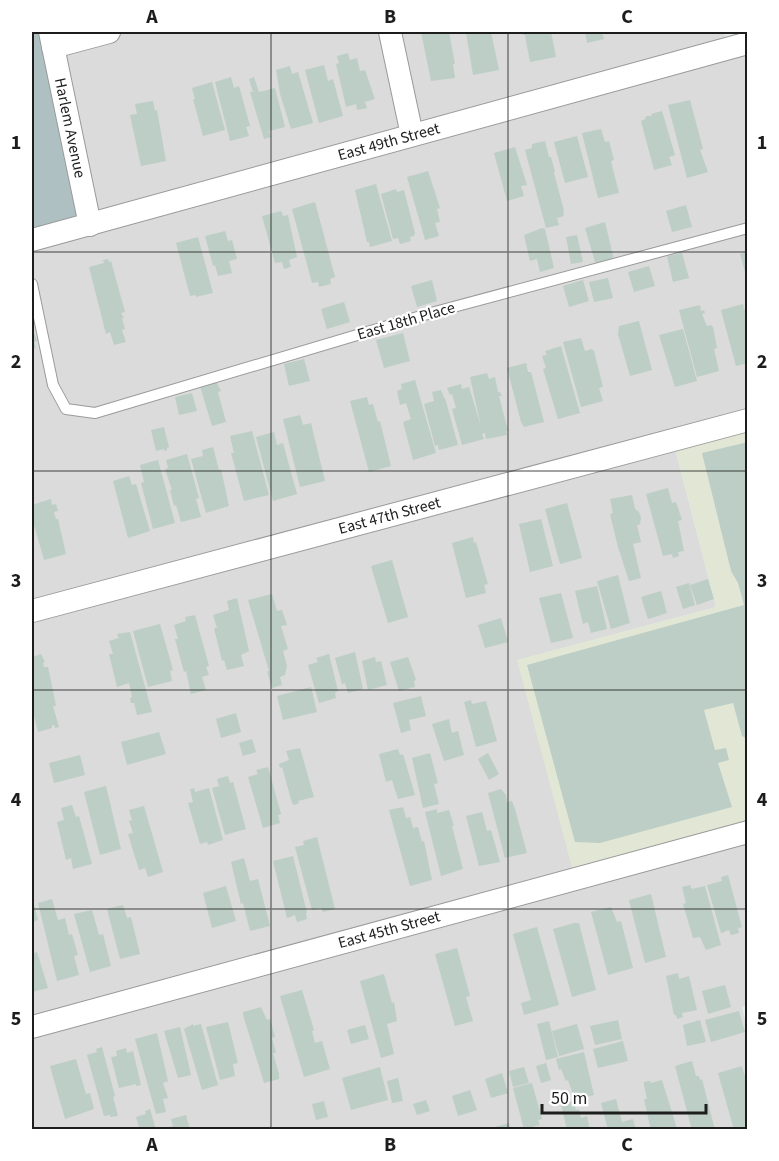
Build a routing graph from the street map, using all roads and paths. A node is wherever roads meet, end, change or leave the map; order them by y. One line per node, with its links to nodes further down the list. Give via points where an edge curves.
1 (109, 32): 3 (street)
2 (390, 32): 5 (street)
3 (51, 39): 6 (street, Harlem Avenue)
4 (734, 41): 5 (street, East 49th Street)
5 (412, 135): 6 (street, East 49th Street)
6 (90, 225): 8 (street, East 49th Street)
7 (747, 228): 9 (lane, East 18th Place, via 431,313 95,413 66,409 53,385)
8 (32, 240)
9 (32, 284)
10 (747, 420): 11 (street, East 47th Street)
11 (32, 611)
12 (747, 832): 13 (street, East 45th Street)
13 (32, 1027)

